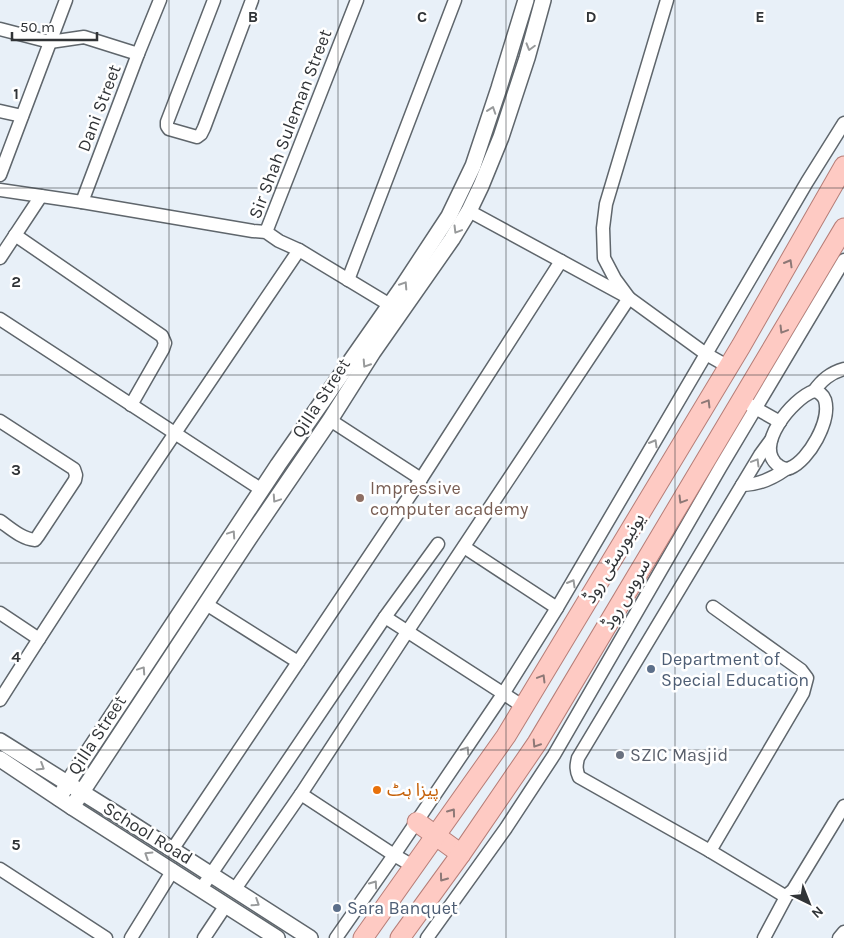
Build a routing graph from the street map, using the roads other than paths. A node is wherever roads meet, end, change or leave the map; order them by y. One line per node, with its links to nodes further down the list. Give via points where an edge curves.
1 (66, 0): 11 (street)
2 (160, 0): 12 (street, Dani Street)
3 (214, 0): 4 (street, via 167,122 169,129 197,136 204,128)
4 (252, 0)
5 (357, 0): 25 (street, Sir Shah Suleman Street)
6 (455, 0): 32 (street)
7 (526, 0): 16 (street, Qilla Street, one-way to 7)
8 (543, 0): 17 (street, Qilla Street, one-way to 17)
9 (667, 0): 33 (street, via 606,204 604,258)
10 (0, 29): 11 (street)
11 (50, 42): 12 (street, via 84,37); 14 (street)
12 (138, 54): 22 (street, Dani Street)
13 (0, 111): 14 (street)
14 (22, 116): 19 (street)
15 (844, 123): 36 (street)
16 (484, 132): 17 (street); 34 (street, Qilla Street, one-way to 16, via 449,216 473,166)
17 (501, 137): 23 (street, Qilla Street)
18 (844, 166): 37 (main road, یونیورسٹی روڈ, one-way to 18)
19 (0, 175)
20 (0, 190): 21 (street)
21 (41, 196): 22 (street); 26 (street)
22 (82, 202): 25 (street)
23 (469, 211): 30 (street); 42 (street, Qilla Street, one-way to 42)
24 (844, 228): 31 (main road, یونیورسٹی روڈ)
25 (266, 232): 27 (street)
26 (15, 235): 28 (street); 41 (street, via 162,336 163,349)
27 (299, 250): 32 (street); 45 (street)
28 (0, 258)
29 (844, 260): 31 (street)
30 (561, 261): 33 (street); 48 (street)
31 (828, 271): 40 (main road, یونیورسٹی روڈ)
32 (348, 280): 34 (street)
33 (629, 298): 36 (street); 53 (street)
34 (390, 305): 50 (street, Qilla Street)
35 (0, 319): 41 (street)
36 (706, 354): 37 (street); 56 (street, one-way to 36)
37 (729, 367): 64 (main road, یونیورسٹی روڈ, one-way to 37)
38 (844, 369): 39 (street, via 830,374)
39 (814, 391): 44 (street, via 796,402); 47 (street, via 824,398 824,423 808,451)
40 (748, 404): 44 (street); 77 (main road, یونیورسٹی روڈ, one-way to 77, via 537,743); 80 (street, سروس روڈ, via 715,476 554,755)
41 (131, 405): 45 (street)
42 (330, 420): 48 (street); 54 (street, Qilla Street, one-way to 54)
43 (0, 421): 51 (street, via 74,469 76,475 35,540 29,540)
44 (780, 422): 46 (street)
45 (174, 433): 50 (street); 60 (street)
46 (771, 440): 47 (street, via 772,458); 49 (street, one-way to 46)
47 (786, 469): 49 (street, via 770,480)
48 (421, 479): 61 (street)
49 (742, 485): 76 (street, via 576,766 579,777)
50 (262, 490): 67 (street, Qilla Street, one-way to 50)
51 (0, 521)
52 (438, 544): 58 (street)
53 (464, 547): 56 (street); 59 (street)
54 (206, 604): 61 (street); 68 (street, Qilla Street)
55 (714, 607): 76 (street, via 801,670 807,678 803,693)
56 (557, 608): 62 (street)
57 (0, 613): 60 (street)
58 (385, 617): 59 (street); 83 (street)
59 (407, 632): 62 (street); 69 (street)
60 (39, 639): 63 (street)
61 (298, 662): 75 (street)
62 (503, 694): 64 (street); 73 (street, one-way to 62)
63 (0, 700)
64 (524, 708): 74 (main road, یونیورسٹی روڈ, one-way to 64)
65 (0, 741): 67 (street, one-way to 67)
66 (0, 759): 70 (street, School Road)
67 (68, 784): 68 (street); 70 (street, Qilla Street)
68 (82, 793): 72 (street, Qilla Street); 75 (street)
69 (301, 794): 78 (street); 85 (street)
70 (59, 798): 72 (street, School Road)
71 (844, 806): 86 (street)
72 (72, 807): 82 (street, School Road, one-way to 72)
73 (417, 822): 74 (main road); 78 (street)
74 (435, 836): 77 (main road); 79 (main road, یونیورسٹی روڈ)
75 (172, 850): 83 (street)
76 (710, 851): 86 (street)
77 (461, 854): 80 (street); 96 (main road, یونیورسٹی روڈ, one-way to 96)
78 (394, 855): 79 (street); 94 (street, one-way to 78)
79 (413, 866): 95 (main road, یونیورسٹی روڈ)
80 (478, 866): 97 (street, سروس روڈ)
81 (0, 869): 89 (street)
82 (173, 870): 84 (street, School Road); 90 (street)
83 (211, 875): 84 (street); 85 (street)
84 (201, 889): 87 (street, School Road)
85 (235, 889): 93 (street, one-way to 93)
86 (787, 895): 98 (street)
87 (226, 906): 91 (street); 92 (street, School Road)
88 (844, 932): 99 (street)
89 (106, 938)
90 (131, 938)
91 (204, 938)
92 (277, 938)
93 (310, 938)
94 (336, 938)
95 (363, 938)
96 (400, 938)
97 (427, 938)
98 (764, 938)
99 (839, 938)

